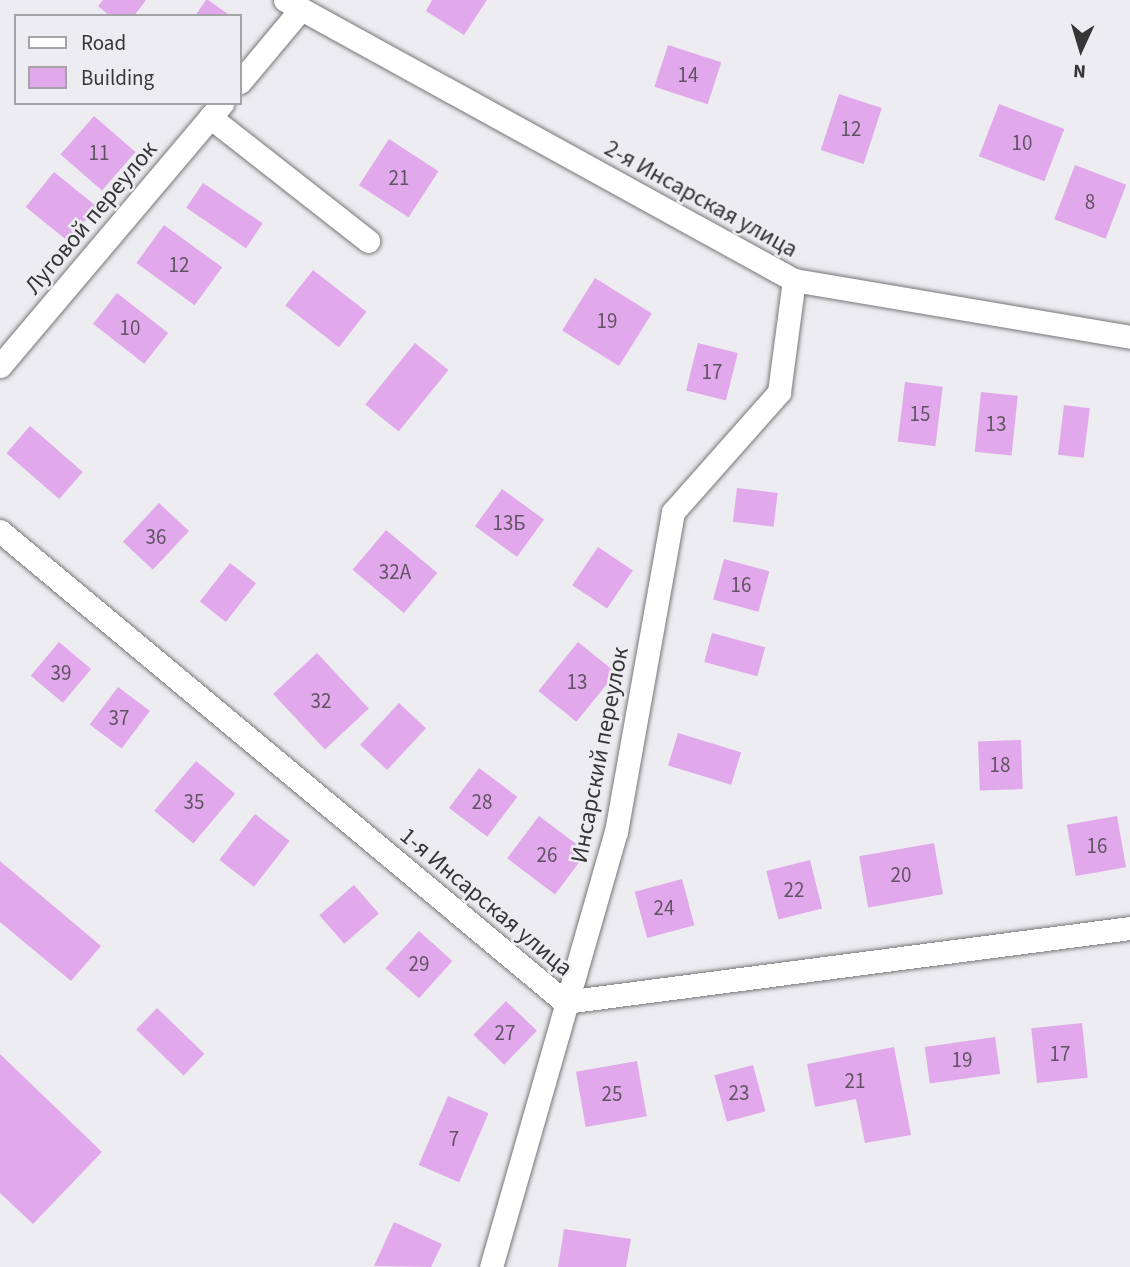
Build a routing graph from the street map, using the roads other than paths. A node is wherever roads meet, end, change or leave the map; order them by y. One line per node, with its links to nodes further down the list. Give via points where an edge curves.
1 (293, 5): 2 (street); 5 (street, 2-я Инсарская улица)
2 (242, 79)
3 (216, 110): 4 (street); 7 (street, Луговой переулок)
4 (368, 241)
5 (794, 280): 6 (street, 2-я Инсарская улица); 10 (street, Инсарский переулок, via 779,391 673,512 617,832)
6 (1130, 337)
7 (0, 366)
8 (0, 531): 10 (street, 1-я Инсарская улица)
9 (1130, 928): 10 (street, 1-я Инсарская улица)
10 (565, 1002): 11 (street, Инсарский переулок)
11 (491, 1267)

